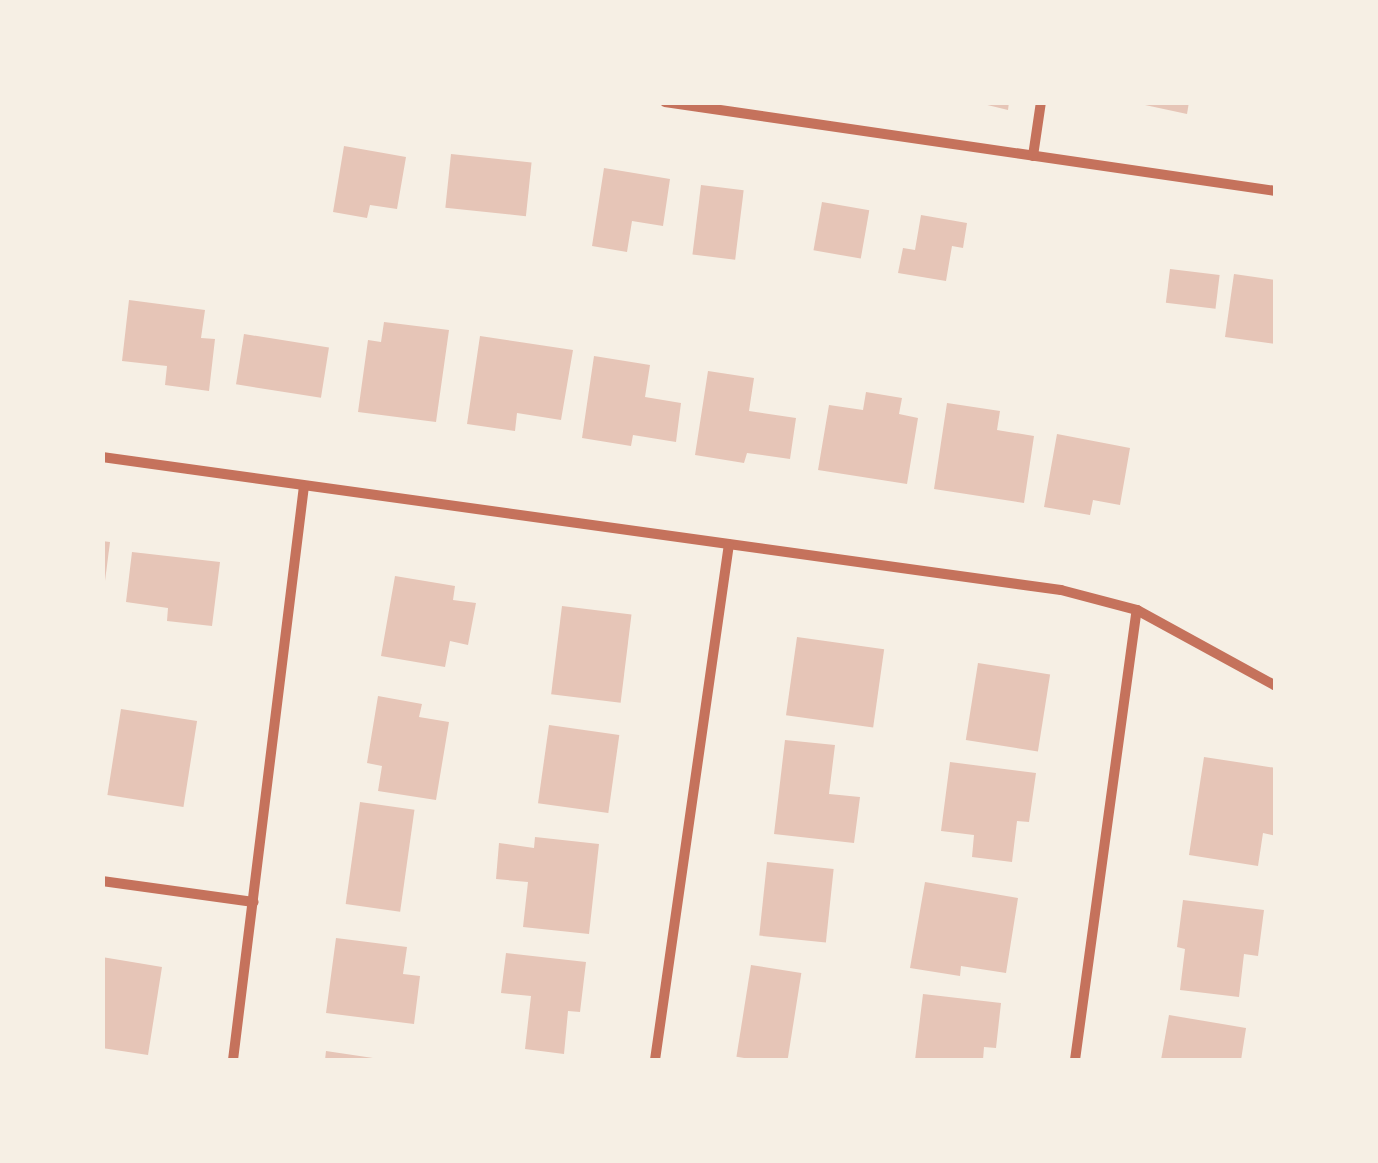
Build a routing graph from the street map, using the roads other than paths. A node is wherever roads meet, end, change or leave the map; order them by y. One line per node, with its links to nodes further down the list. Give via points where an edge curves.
1 (666, 102): 3 (street)
2 (1041, 102): 3 (street)
3 (1033, 156): 4 (street)
4 (1276, 191)
5 (102, 458): 6 (street)
6 (304, 486): 7 (street); 11 (street)
7 (729, 544): 8 (street, via 1062,590); 13 (street)
8 (1137, 610): 9 (street); 14 (street)
9 (1276, 686)
10 (102, 881): 11 (street)
11 (254, 902): 12 (street)
12 (233, 1060)
13 (655, 1060)
14 (1075, 1060)

